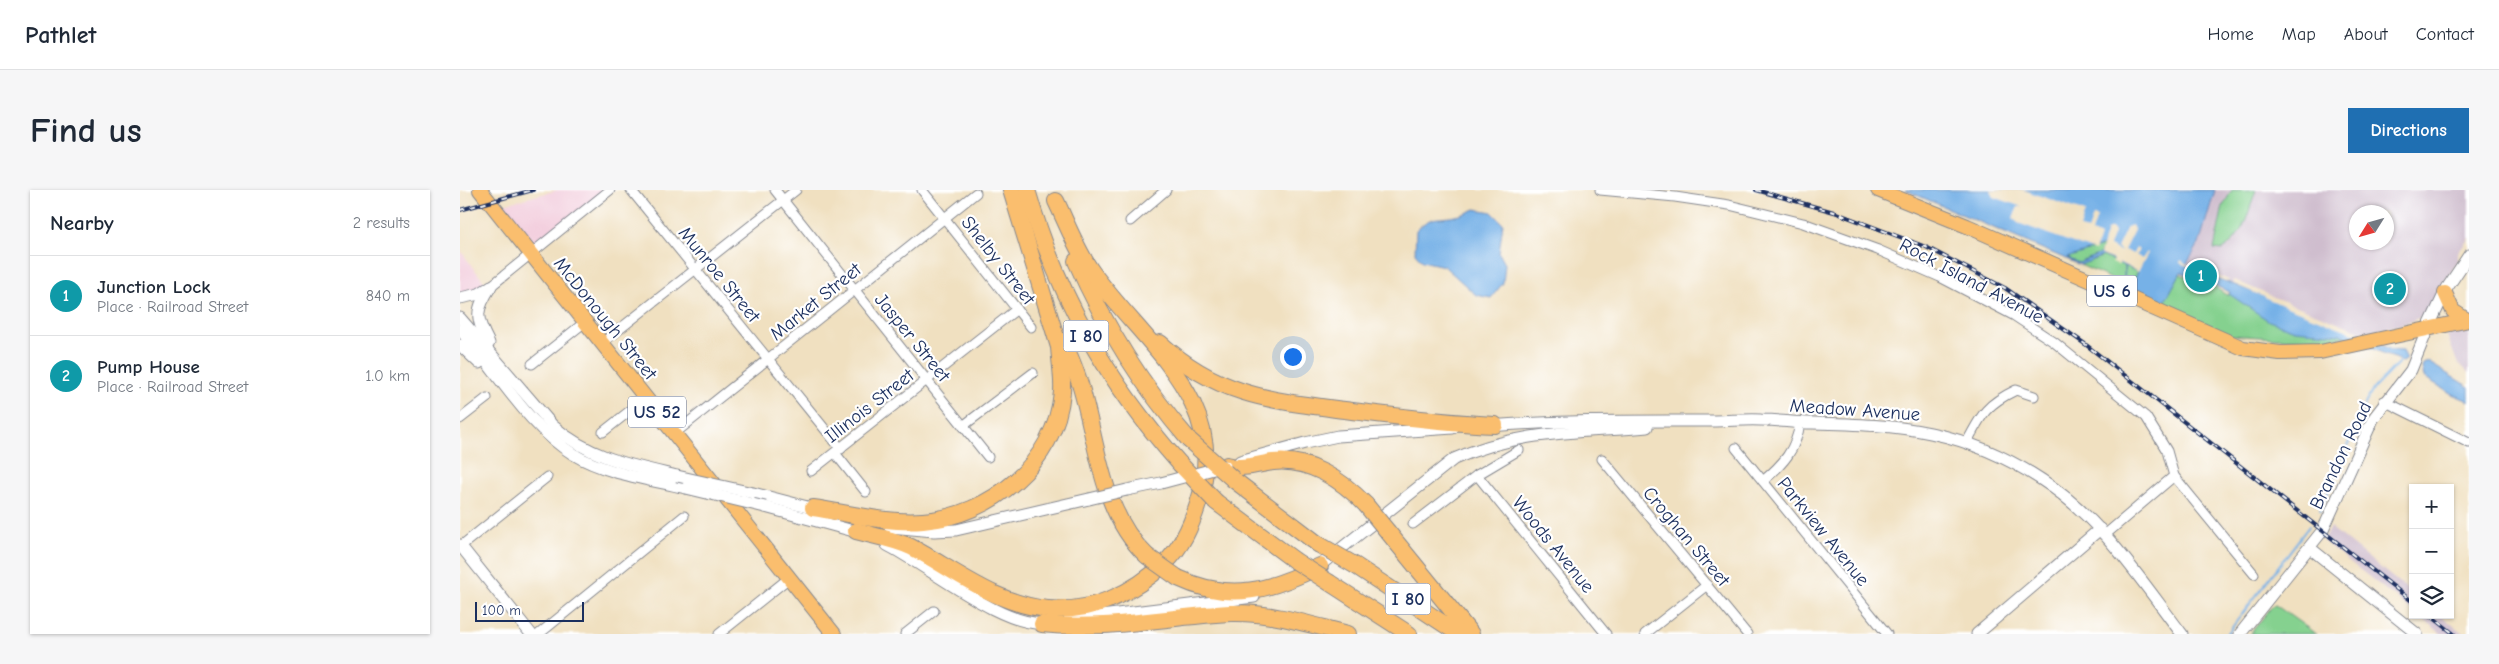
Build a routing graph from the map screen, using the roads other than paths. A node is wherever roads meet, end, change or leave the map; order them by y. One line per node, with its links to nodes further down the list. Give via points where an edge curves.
1 (480, 190): 17 (main road, McDonough Street / US 52)
2 (610, 190): 17 (street)
3 (631, 190): 19 (street, Munroe Street)
4 (775, 190): 14 (street, Jasper Street)
5 (796, 190): 14 (street)
6 (922, 190): 15 (street, Shelby Street)
7 (1011, 190): 30 (highway)
8 (1026, 190): 85 (highway, I 80, bridge, via 1051,264 1094,351 1154,436 1216,502 1294,560)
9 (1166, 190): 16 (street)
10 (1600, 190): 62 (street, Rock Island Avenue, via 1729,205 1803,224 1878,250 1940,277 2013,315 2054,342 2116,391 2146,417 2158,434)
11 (1878, 190): 31 (main road, US 6, via 2243,348 2280,353 2312,352 2354,346)
12 (976, 193): 15 (street, Market Street)
13 (1055, 195): 24 (highway, via 1091,270); 86 (highway, I 80, bridge, via 1074,257 1092,298 1139,376 1189,440 1234,480 1318,544)
14 (783, 200): 19 (street); 21 (street, Jasper Street)
15 (945, 218): 21 (street, Market Street); 25 (street, Shelby Street)
16 (1130, 221)
17 (531, 254): 20 (street); 28 (main road, McDonough Street / US 52)
18 (2469, 255): 22 (street, Brandon Road)
19 (694, 269): 33 (street); 35 (street, Munroe Street)
20 (491, 286): 23 (street, via 478,294); 39 (street, via 478,312 480,325 488,343)
21 (854, 290): 35 (street, Market Street); 38 (street, Jasper Street)
22 (2445, 293): 27 (main road, via 2453,311); 31 (street, Brandon Road)
23 (460, 298)
24 (1112, 298): 48 (highway, via 1197,372 1246,394 1433,422); 69 (highway, via 1182,380 1204,435 1207,469 1201,496 1186,534 1161,567 1137,586 1111,599 1049,610 996,596 910,547)
25 (1017, 309): 29 (street, Shelby Street); 38 (street, Illinois Street)
26 (460, 318): 39 (street)
27 (2468, 320): 31 (main road, US 6)
28 (585, 322): 33 (main road, McDonough Street / US 52); 36 (street)
29 (1031, 327)
30 (1053, 327): 66 (highway, via 1059,347 1062,394 1051,433 1035,460 1005,490 966,513 920,522); 73 (highway, bridge, via 1073,363 1116,516 1132,541 1147,556 1178,578 1214,590 1249,592 1282,584)
31 (2428, 328): 43 (street, Brandon Road, via 2411,370)
32 (460, 330): 45 (street)
33 (602, 344): 42 (main road, McDonough Street / US 52)
34 (460, 345): 45 (street)
35 (768, 359): 51 (street, Market Street); 56 (street, Munroe Street)
36 (532, 364)
37 (1033, 374): 49 (street)
38 (927, 380): 49 (street, Jasper Street); 56 (street, Illinois Street)
39 (516, 383): 66 (street, bridge, via 553,426 570,441 592,453)
40 (2034, 396): 52 (street, via 2016,390 1995,400)
41 (487, 398): 44 (street)
42 (646, 398): 50 (street); 51 (main road, McDonough Street / US 52)
43 (2384, 401): 53 (street); 72 (street, Brandon Road, via 2329,518)
44 (460, 419)
45 (535, 420): 69 (street, bridge, via 573,454 598,466)
46 (1716, 421): 47 (street, Meadow Avenue); 48 (street, via 1606,420); 73 (street, via 1557,432 1480,448 1454,459)
47 (1800, 423): 52 (street, Meadow Avenue, via 1884,425 1927,431); 64 (street, via 1793,449 1782,465)
48 (1495, 425): 59 (street, via 1338,436)
49 (964, 426): 57 (street, Jasper Street)
50 (603, 432)
51 (674, 434): 75 (main road, McDonough Street / US 52)
52 (1966, 442): 70 (street, Meadow Avenue, via 2009,460 2043,480)
53 (2469, 443)
54 (1736, 448): 64 (street, Parkview Avenue)
55 (1519, 450): 61 (street)
56 (838, 451): 60 (street, Illinois Street); 65 (street, Munroe Street)
57 (988, 457)
58 (1602, 459): 76 (street, Croghan Street)
59 (1227, 465): 66 (street, bridge, via 979,526 934,531 862,522); 87 (highway, bridge, via 1235,468 1275,462 1302,465 1335,478 1366,505)
60 (811, 471)
61 (1477, 475): 68 (street); 88 (street, Woods Avenue)
62 (2174, 476): 70 (street); 74 (street, Rock Island Avenue)
63 (547, 477): 71 (street)
64 (1762, 481): 91 (street, Parkview Avenue)
65 (866, 492)
66 (813, 508)
67 (684, 516): 80 (street)
68 (1413, 524)
69 (856, 531): 78 (street, via 907,555 990,607)
70 (2103, 532): 92 (street); 93 (street, Meadow Avenue)
71 (460, 546): 79 (street)
72 (2310, 548): 94 (street, Brandon Road); 95 (street)
73 (1320, 566): 78 (street, via 1264,595)
74 (2254, 574)
75 (790, 578): 81 (street); 82 (main road, McDonough Street / US 52)
76 (1707, 585): 89 (street); 90 (street, Croghan Street)
77 (934, 611): 83 (street)
78 (1042, 624): 84 (highway, via 1096,627 1234,613 1278,617)
79 (531, 634)
80 (539, 634)
81 (719, 634)
82 (834, 634)
83 (905, 634)
84 (1348, 634)
85 (1409, 634)
86 (1458, 634)
87 (1472, 634)
88 (1606, 634)
89 (1645, 634)
90 (1747, 634)
91 (1886, 634)
92 (1977, 634)
93 (2181, 634)
94 (2240, 634)
95 (2417, 634)

